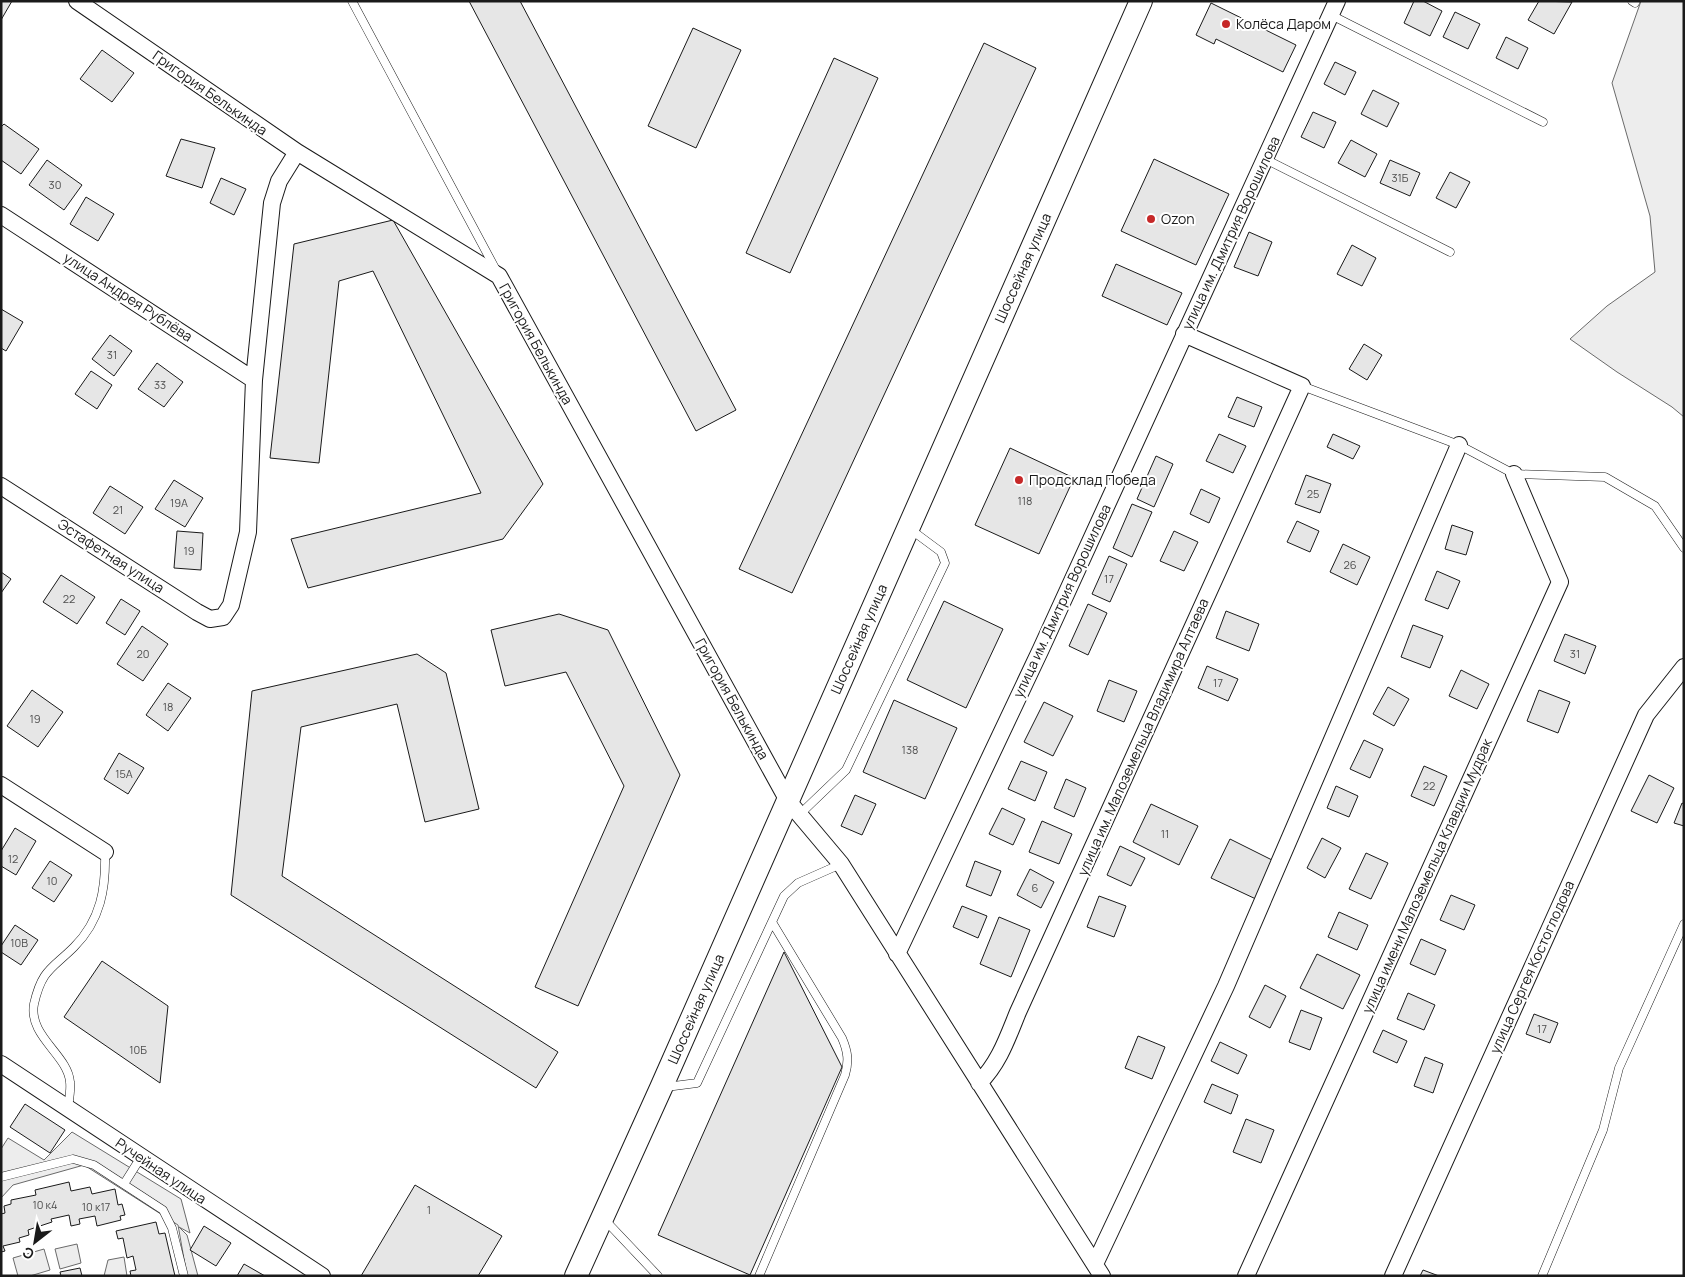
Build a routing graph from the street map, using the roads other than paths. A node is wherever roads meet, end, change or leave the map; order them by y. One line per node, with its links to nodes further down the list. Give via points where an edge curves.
1 (77, 1): 6 (street, Григория Белькинда)
2 (352, 1): 10 (lane)
3 (1141, 1): 17 (street, Шоссейная улица)
4 (1334, 8): 5 (lane); 7 (street, улица им. Дмитрия Ворошилова)
5 (1543, 122)
6 (296, 152): 10 (street, Григория Белькинда); 12 (street, via 272,203)
7 (1265, 159): 9 (lane); 11 (street, улица им. Дмитрия Ворошилова)
8 (1, 215): 12 (street, улица Андрея Рублёва)
9 (1450, 252)
10 (499, 276): 21 (street, Григория Белькинда)
11 (1184, 334): 13 (street); 26 (street, улица им. Дмитрия Ворошилова, via 1041,649)
12 (254, 380): 16 (street, Эстафетная улица, via 248,532 231,605 223,617 210,619 197,612)
13 (1302, 386): 14 (lane); 28 (street, улица им. Малоземельца Владимира Алтаева, via 1001,1054)
14 (1459, 445): 15 (lane); 35 (street, via 1226,986)
15 (1514, 474): 18 (lane, via 1605,477 1655,506); 41 (street, улица имени Малоземельца Клавдии Мудрак, via 1560,582)
16 (1, 486)
17 (909, 527): 21 (street, Шоссейная улица); 21 (lane, via 941,552 945,562 846,770)
18 (1684, 548)
19 (1684, 666): 42 (street, улица Сергея Костоглодова, via 1646,715)
20 (1, 785): 22 (street)
21 (794, 808): 23 (street, Григория Белькинда); 29 (street, Шоссейная улица)
22 (105, 852): 30 (lane, via 106,879 99,908 88,931 52,965 40,984 34,1007 38,1029 63,1063 70,1081)
23 (841, 864): 24 (lane, via 798,883 784,896); 26 (street, Григория Белькинда)
24 (772, 922): 29 (lane, via 697,1083); 40 (lane, via 842,1038 848,1063)
25 (1684, 924): 43 (lane, via 1619,1068 1603,1130)
26 (897, 954): 28 (street, Григория Белькинда)
27 (1, 1064): 30 (street, Ручейная улица)
28 (979, 1083): 35 (street, Григория Белькинда)
29 (661, 1088): 34 (street, Шоссейная улица)
30 (68, 1108): 31 (street, Ручейная улица)
31 (141, 1157): 33 (lane); 37 (street, Ручейная улица)
32 (1, 1177): 33 (lane, via 73,1159 94,1165)
33 (124, 1184): 36 (lane, via 155,1203 169,1218)
34 (602, 1217): 38 (street, Шоссейная улица); 39 (lane)
35 (1098, 1270)
36 (184, 1276)
37 (322, 1276)
38 (576, 1276)
39 (658, 1276)
40 (759, 1276)
41 (1246, 1276)
42 (1393, 1276)
43 (1542, 1276)

